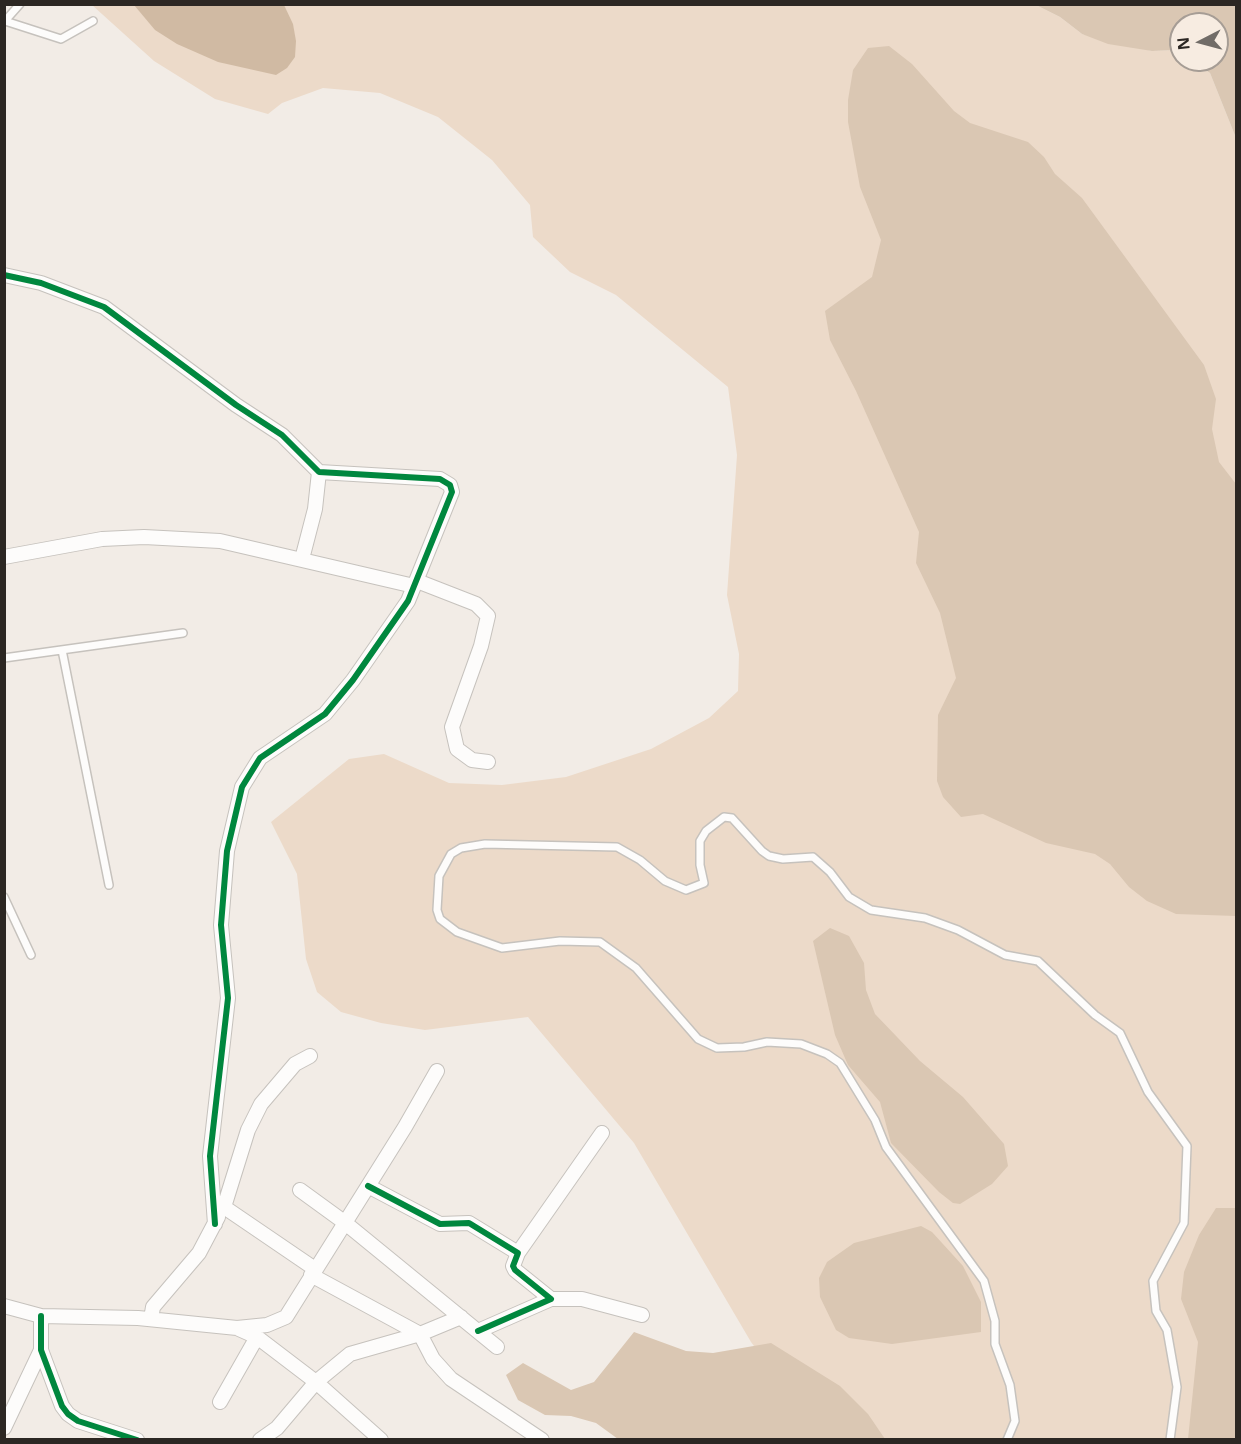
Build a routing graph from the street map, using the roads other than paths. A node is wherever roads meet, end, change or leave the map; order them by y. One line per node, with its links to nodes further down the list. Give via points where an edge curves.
1 (20, 4): 3 (lane)
2 (93, 21): 3 (lane, via 61,39)
3 (5, 22)
4 (4, 275): 5 (street, via 41,284 104,308 282,435)
5 (319, 472): 7 (street, via 315,509); 8 (street, via 440,479 450,485 452,492)
6 (4, 557): 7 (street, via 102,539 144,537 220,541)
7 (302, 559): 8 (street)
8 (416, 583): 12 (street, via 476,604 488,616 452,727 457,749 472,760); 23 (street, via 408,601 325,714 260,758 242,787 227,851 221,925 228,998 210,1156)
9 (183, 633): 10 (lane)
10 (62, 650): 11 (lane); 13 (lane)
11 (4, 658)
12 (488, 762)
13 (109, 885)
14 (4, 897): 15 (lane)
15 (31, 955)
16 (310, 1056): 21 (street, via 295,1064 261,1104 248,1130)
17 (436, 1071): 19 (street)
18 (602, 1133): 24 (street)
19 (368, 1186): 22 (street); 24 (street, via 440,1224 469,1223)
20 (300, 1190): 22 (street)
21 (224, 1207): 23 (street); 25 (street)
22 (344, 1222): 25 (street); 30 (street)
23 (215, 1224): 31 (street, via 199,1253 153,1307)
24 (518, 1253): 26 (street, via 513,1268)
25 (313, 1272): 32 (street, via 286,1317); 34 (street)
26 (546, 1295): 28 (street, via 582,1299); 33 (street)
27 (4, 1306): 29 (street)
28 (642, 1315)
29 (41, 1316): 31 (street); 37 (street)
30 (461, 1317): 33 (street); 34 (street)
31 (152, 1319): 32 (street)
32 (237, 1328): 35 (street)
33 (478, 1331): 36 (street)
34 (420, 1334): 38 (street, via 350,1354); 44 (street, via 433,1359 451,1379)
35 (257, 1337): 38 (street); 39 (street)
36 (497, 1347)
37 (41, 1350): 40 (street); 41 (street, via 68,1414)
38 (316, 1382): 42 (street, via 277,1428); 43 (street)
39 (220, 1402)
40 (4, 1428)
41 (136, 1440)
42 (261, 1440)
43 (381, 1440)
44 (542, 1440)
45 (1007, 1440): 46 (lane, via 1015,1422 1011,1394 995,1344 984,1281 886,1147 875,1120 840,1063 801,1044 767,1042 717,1048 698,1039 636,968 600,942 560,941 502,948 458,932 440,919 437,910 439,876 451,854 485,844 618,847 665,881 686,890 705,883 700,841 723,817 732,819 769,856 813,857 849,897 872,910 925,918 1005,955 1038,961 1120,1033 1148,1092 1187,1146 1184,1223 1153,1281 1156,1311 1167,1330 1177,1387)
46 (1170, 1440)

